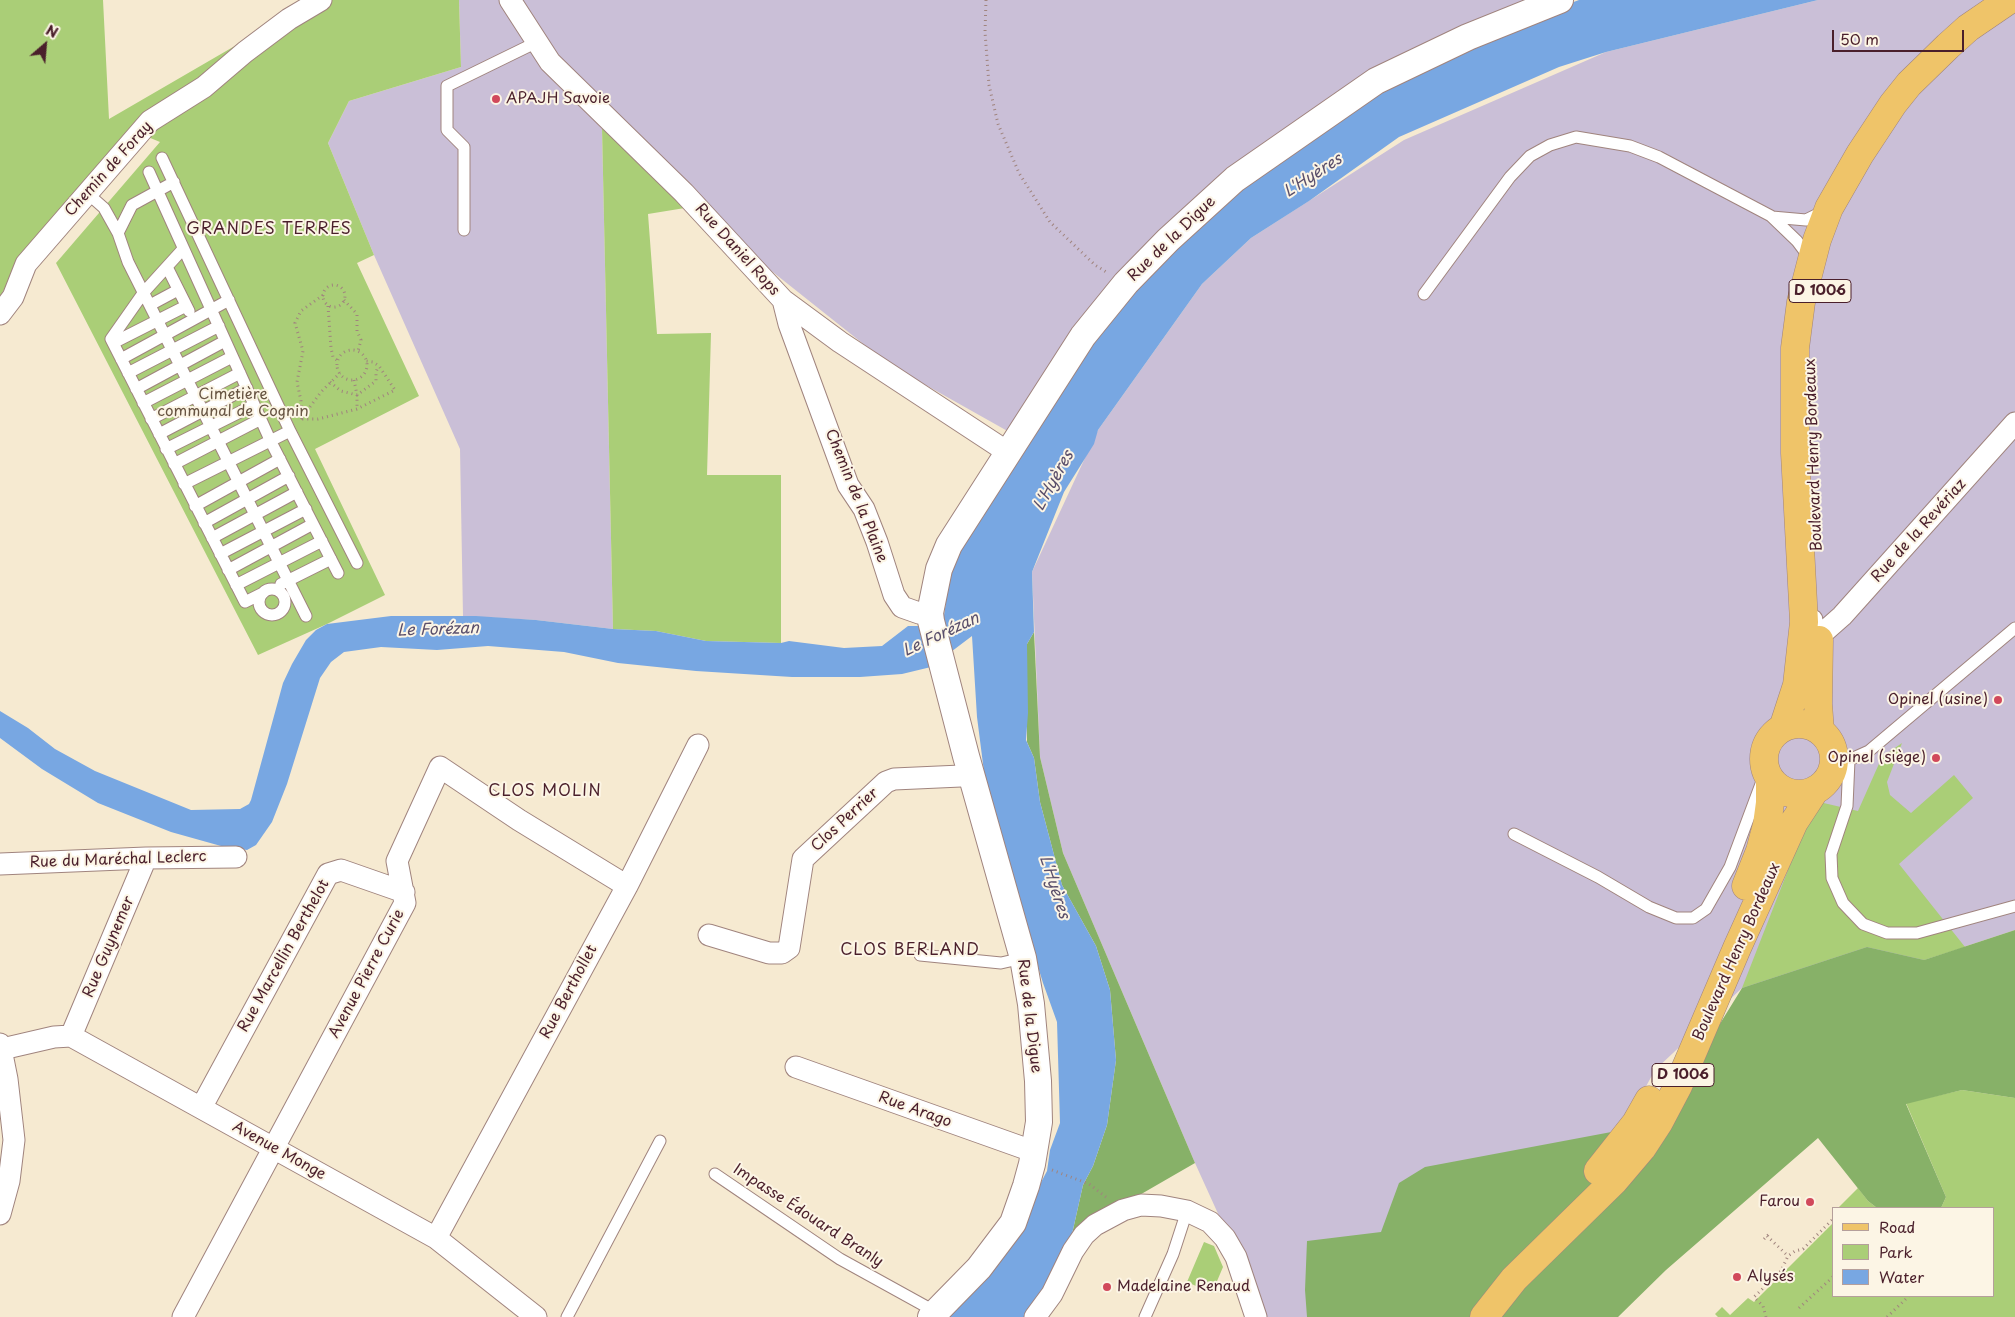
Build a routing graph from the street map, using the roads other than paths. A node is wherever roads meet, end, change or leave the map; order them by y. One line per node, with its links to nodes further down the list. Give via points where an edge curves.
1 (321, 0): 11 (street, Chemin de Foray, via 289,19 204,87 150,121)
2 (510, 0): 6 (street, Rue Daniel Rops)
3 (1560, 0): 57 (street, Rue de la Digue, via 1468,36 1376,81 1235,179 1126,283 1083,336)
4 (2009, 0): 13 (main road, Boulevard Henry Bordeaux / D 1006, via 1968,28 1909,84 1879,124)
5 (2015, 17): 86 (main road, Boulevard Henry Bordeaux / D 1006, via 1952,65 1891,135 1846,215 1825,271 1812,341 1810,395)
6 (535, 42): 14 (lane, via 447,86 447,130 464,147); 23 (street, Rue Daniel Rops, via 550,62 684,193)
7 (162, 158): 9 (lane)
8 (149, 172): 10 (lane)
9 (174, 182): 10 (lane); 22 (lane)
10 (157, 191): 15 (lane, via 132,205); 16 (lane)
11 (87, 193): 15 (lane, via 104,208); 27 (street, Chemin de Foray, via 26,264 13,297)
12 (1771, 216): 13 (lane); 17 (lane, via 1797,241); 21 (lane, via 1659,157 1630,146 1576,137 1550,145 1530,156 1510,177)
13 (1818, 219): 17 (main road, Boulevard Henry Bordeaux / D 1006); 43 (lane, via 1825,244 1809,302)
14 (464, 230)
15 (118, 233): 20 (lane, via 128,262)
16 (184, 249): 18 (lane); 26 (lane)
17 (1809, 265): 43 (main road, Boulevard Henry Bordeaux / D 1006, via 1794,348)
18 (167, 267): 19 (lane); 20 (lane)
19 (178, 290): 24 (lane); 25 (lane)
20 (144, 292): 24 (lane); 33 (lane, via 110,339)
21 (1424, 294)
22 (229, 300): 26 (lane); 52 (lane)
23 (783, 300): 57 (street, Rue Daniel Rops, via 840,342); 84 (street, Chemin de la Plaine, via 848,485 864,509 894,596 902,607)
24 (150, 305): 29 (lane)
25 (186, 306): 28 (lane); 29 (lane)
26 (211, 310): 28 (lane); 30 (lane)
27 (0, 314)
28 (193, 319): 31 (lane)
29 (158, 320): 31 (lane); 33 (lane)
30 (219, 326): 32 (lane); 34 (lane)
31 (165, 335): 34 (lane); 36 (lane)
32 (225, 341): 35 (lane); 37 (lane)
33 (113, 343): 36 (lane)
34 (173, 350): 37 (lane); 38 (lane)
35 (232, 357): 39 (lane); 40 (lane)
36 (121, 359): 38 (lane)
37 (180, 365): 40 (lane); 42 (lane)
38 (128, 373): 42 (lane)
39 (240, 373): 41 (lane); 44 (lane)
40 (188, 380): 44 (lane); 45 (lane)
41 (247, 388): 46 (lane); 47 (lane)
42 (136, 389): 45 (lane)
43 (1801, 390): 86 (street, Boulevard Henry Bordeaux, via 1812,630); 87 (main road, Boulevard Henry Bordeaux / D 1006, via 1804,622 1797,685)
44 (196, 396): 47 (lane); 48 (lane)
45 (143, 403): 48 (lane)
46 (254, 405): 49 (lane); 51 (lane)
47 (203, 411): 51 (lane); 53 (lane)
48 (151, 419): 53 (lane)
49 (261, 419): 54 (lane); 55 (lane)
50 (2015, 423): 86 (street, Rue de la Revériaz, via 1842,616)
51 (212, 426): 54 (lane); 56 (lane)
52 (290, 431): 55 (lane); 77 (lane)
53 (159, 434): 56 (lane)
54 (219, 441): 59 (lane); 60 (lane)
55 (271, 442): 58 (lane); 59 (lane)
56 (166, 449): 60 (lane)
57 (1009, 453): 84 (street, Rue de la Digue, via 948,545 939,569)
58 (280, 459): 61 (lane); 62 (lane)
59 (229, 461): 62 (lane); 63 (lane)
60 (174, 464): 63 (lane)
61 (289, 476): 64 (lane); 65 (lane)
62 (239, 482): 65 (lane); 66 (lane)
63 (184, 484): 66 (lane)
64 (297, 492): 67 (lane); 68 (lane)
65 (248, 499): 68 (lane); 69 (lane)
66 (195, 506): 69 (lane)
67 (306, 509): 70 (lane); 71 (lane)
68 (255, 514): 71 (lane); 72 (lane)
69 (204, 523): 72 (lane)
70 (313, 524): 73 (lane); 74 (lane)
71 (264, 531): 74 (lane); 75 (lane)
72 (212, 538): 75 (lane)
73 (322, 541): 76 (lane); 78 (lane)
74 (271, 547): 78 (lane); 79 (lane)
75 (220, 554): 79 (lane)
76 (331, 559): 80 (lane); 81 (lane)
77 (357, 562)
78 (279, 563): 81 (lane); 82 (lane)
79 (228, 570): 82 (lane)
80 (338, 573)
81 (288, 581): 82 (lane, via 245,602); 83 (lane)
82 (236, 585)
83 (306, 616)
84 (931, 617): 91 (street, Rue de la Digue)
85 (2015, 628): 90 (lane, via 1869,751)
86 (1819, 634): 88 (main road, Boulevard Henry Bordeaux / D 1006)
87 (1782, 728): 88 (main road, via 1802,724); 92 (main road, Boulevard Henry Bordeaux / D 1006, via 1768,741 1764,750)
88 (1820, 731): 90 (main road, Boulevard Henry Bordeaux / D 1006)
89 (698, 745): 98 (street, Rue Berthollet)
90 (1841, 759): 93 (main road, Boulevard Henry Bordeaux / D 1006); 100 (lane, via 1847,806 1831,854 1832,878 1843,903 1864,924 1887,933 1917,933)
91 (970, 773): 101 (street, Clos Perrier, via 886,782 803,859 789,948 782,953 769,953); 103 (street, Rue de la Digue)
92 (1768, 775): 93 (main road, via 1786,792 1805,794); 94 (lane, via 1730,867 1706,909 1693,918 1676,918 1649,907); 122 (main road, Boulevard Henry Bordeaux / D 1006, via 1770,803 1760,851 1711,976 1672,1060 1636,1123 1609,1158 1489,1287)
93 (1815, 790): 123 (main road, Boulevard Henry Bordeaux / D 1006, via 1794,822 1659,1122 1614,1181 1514,1279)
94 (1514, 834)
95 (236, 857): 96 (street, Rue du Maréchal Leclerc)
96 (146, 858): 97 (street, Rue du Maréchal Leclerc); 104 (street, Rue Guynemer)
97 (0, 864)
98 (627, 886): 99 (street, Avenue Pierre Curie, via 519,820 440,766 397,861); 114 (street, Rue Berthollet)
99 (404, 892): 107 (street, Rue Marcellin Berthelot, via 341,870 328,874); 109 (street, Avenue Pierre Curie, via 405,903)
100 (2015, 906)
101 (708, 935)
102 (920, 955): 103 (lane, via 1001,963)
103 (1023, 958): 110 (street, Rue de la Digue, via 1031,1004)
104 (71, 1036): 105 (street); 107 (street, Avenue Monge)
105 (1, 1047): 113 (street, via 14,1140 9,1181)
106 (796, 1067): 110 (street, Rue Arago)
107 (201, 1108): 109 (street, Avenue Monge)
108 (660, 1141): 118 (lane)
109 (273, 1148): 114 (street, Avenue Monge); 116 (street, Avenue Pierre Curie)
110 (1042, 1161): 115 (street, Rue de la Digue, via 1026,1186 1013,1223 979,1268)
111 (715, 1174): 115 (lane, Impasse Édouard Branly, via 840,1259)
112 (1187, 1211): 119 (street, via 1141,1205 1123,1210 1095,1225 1073,1251 1052,1294); 120 (lane, via 1173,1254); 121 (street, via 1210,1222 1225,1238 1236,1257)
113 (0, 1214)
114 (436, 1238): 117 (street, Avenue Monge)
115 (934, 1314)
116 (183, 1317)
117 (536, 1317)
118 (567, 1317)
119 (1035, 1317)
120 (1145, 1317)
121 (1256, 1317)
122 (1469, 1317)
123 (1484, 1317)

